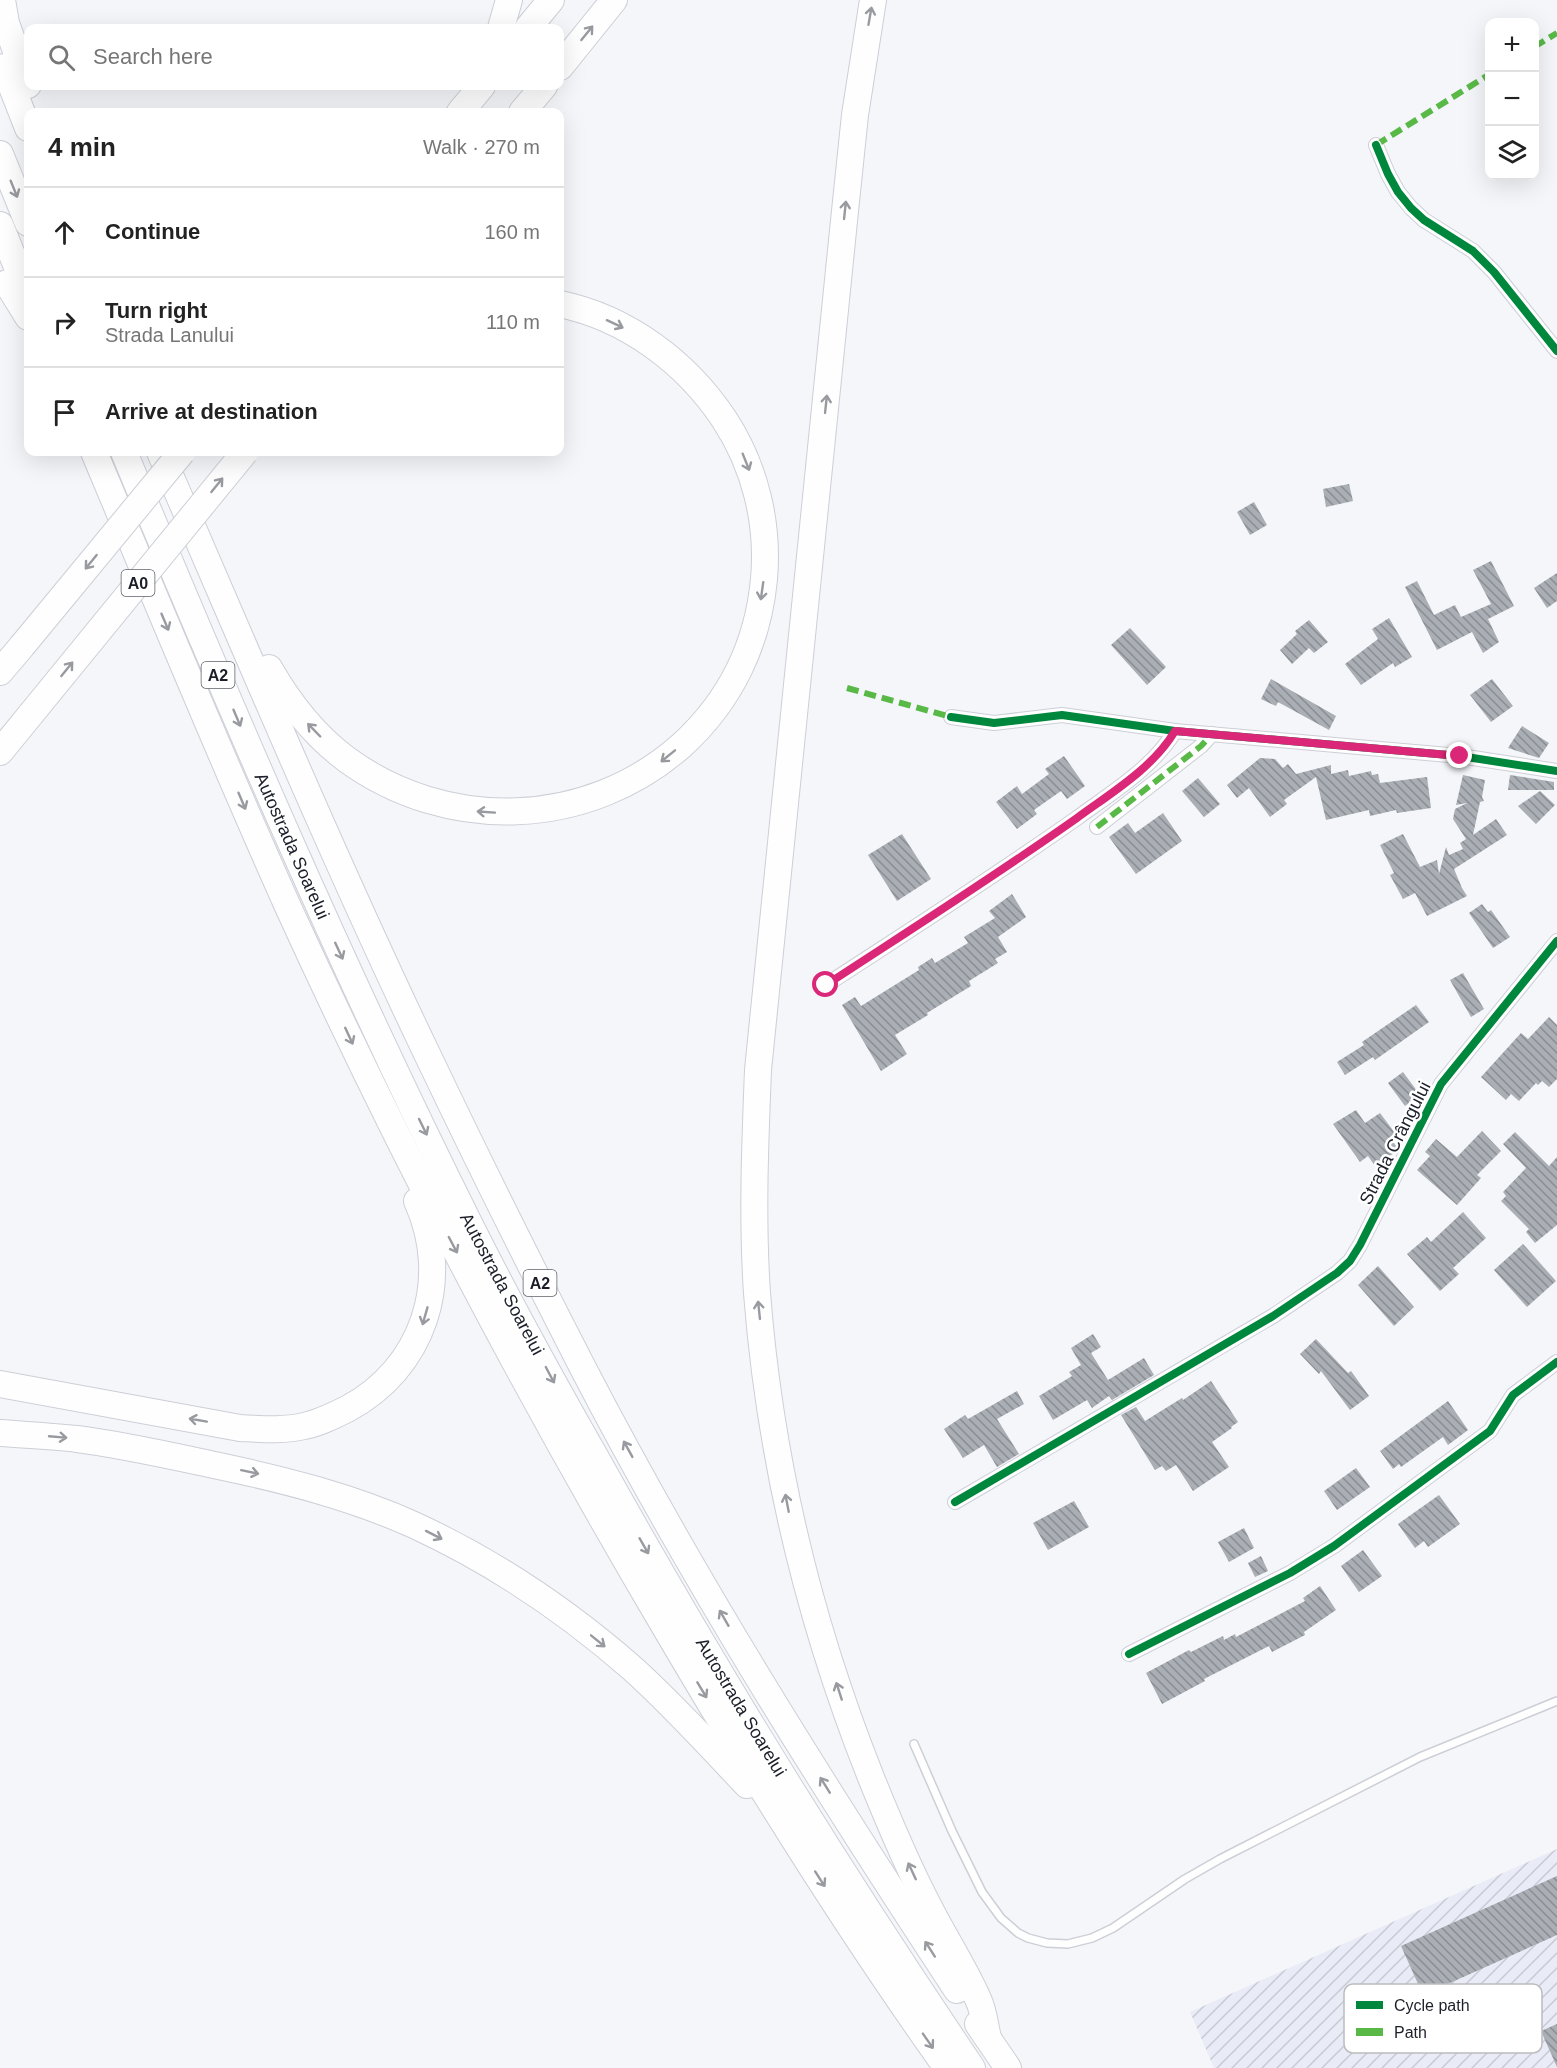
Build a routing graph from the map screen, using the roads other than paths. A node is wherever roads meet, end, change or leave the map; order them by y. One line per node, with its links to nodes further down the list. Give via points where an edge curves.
1 (2, 0): 10 (highway)
2 (509, 0): 6 (highway)
3 (551, 0): 7 (highway)
4 (614, 0): 9 (highway, one-way to 4)
5 (873, 0): 53 (highway, one-way to 5, via 980,2001 922,1893 873,1782 849,1721 806,1583 789,1515 757,1292 758,1071 855,115)
6 (502, 24)
7 (531, 24)
8 (0, 57): 19 (highway)
9 (564, 62)
10 (24, 72)
11 (31, 90): 15 (highway)
12 (473, 90): 16 (highway)
13 (479, 90): 17 (highway)
14 (541, 90): 18 (highway)
15 (38, 108)
16 (462, 108)
17 (463, 108)
18 (525, 108)
19 (24, 118)
20 (1376, 145): 28 (street, via 1388,174 1411,208 1473,251)
21 (0, 154): 22 (highway, one-way to 22)
22 (24, 213)
23 (0, 225): 25 (highway)
24 (0, 269): 27 (highway)
25 (24, 284)
26 (564, 305): 34 (highway, one-way to 34, via 607,320 647,341 679,366 729,426 756,491 764,533 763,591 755,629 738,674 712,713 668,757 627,783 588,799 537,811 485,812 435,803 393,788 345,759 314,730 287,698 247,621)
27 (24, 312)
28 (1557, 351)
29 (96, 456): 44 (highway, one-way to 44, via 242,803)
30 (125, 456): 55 (highway, Autostrada Soarelui / A2, one-way to 55, via 315,898 471,1226 557,1389 734,1697 890,1947)
31 (162, 456): 34 (highway, Autostrada Soarelui / A2)
32 (179, 456): 35 (highway, one-way to 35, bridge)
33 (241, 456): 39 (highway, A0, one-way to 33, bridge)
34 (219, 586): 53 (highway, Autostrada Soarelui / A2, one-way to 34, via 862,1847 765,1688 586,1374 428,1057)
35 (0, 672)
36 (951, 717): 37 (street, via 994,723 1062,716)
37 (1175, 731): 38 (street); 43 (street, via 1150,762 1098,802 982,884)
38 (1212, 734): 40 (street, via 1460,756); 41 (street)
39 (0, 752)
40 (1557, 771)
41 (1097, 826)
42 (1557, 941): 48 (street, Strada Crângului, via 1441,1084 1350,1261 1323,1284 1273,1316)
43 (826, 985)
44 (370, 1080): 46 (highway, one-way to 46, via 387,1132 422,1212 432,1273 421,1329 397,1370 374,1393 329,1418 304,1426 272,1429 240,1428); 52 (highway, one-way to 52, via 449,1238 615,1543)
45 (1557, 1362): 49 (street, via 1513,1395 1490,1431 1334,1546 1290,1573)
46 (0, 1384)
47 (0, 1432): 52 (highway, one-way to 52, via 76,1439 274,1477 360,1503 459,1548 522,1585 633,1670)
48 (955, 1502)
49 (1129, 1654)
50 (1557, 1701): 51 (lane, via 1420,1757 1220,1859 1113,1928 1068,1944 1028,1938 1001,1918 982,1892)
51 (914, 1744)
52 (788, 1830): 54 (highway, one-way to 54)
53 (988, 2038): 56 (highway, Autostrada Soarelui / A2)
54 (947, 2068)
55 (972, 2068)
56 (1008, 2068)

